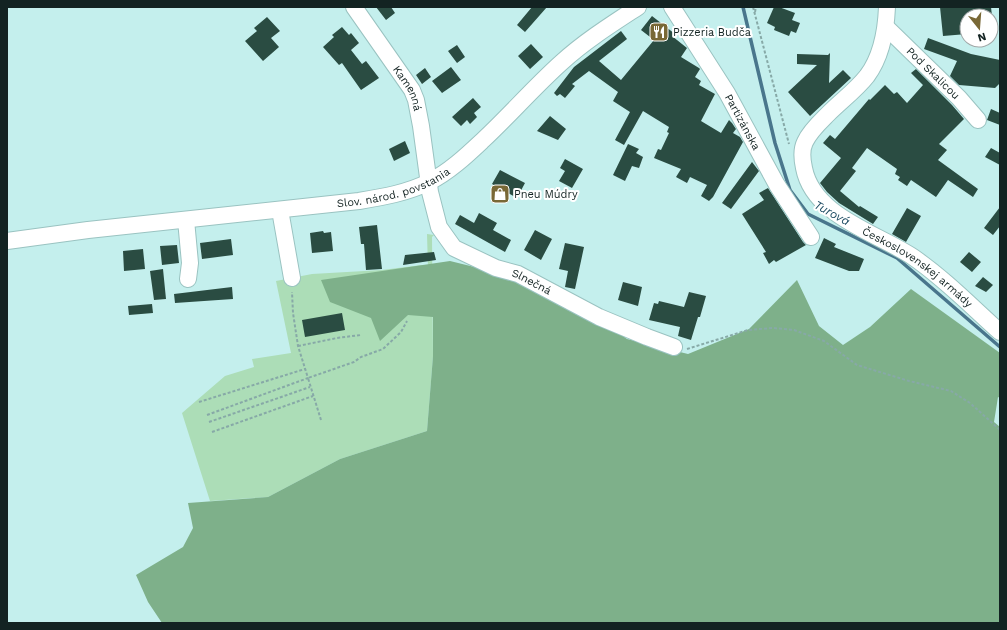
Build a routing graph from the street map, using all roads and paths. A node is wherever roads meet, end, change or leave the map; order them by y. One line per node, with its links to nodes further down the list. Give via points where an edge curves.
1 (354, 7): 9 (street, Kamenná, via 412,90 421,126)
2 (638, 7): 9 (street, Slov. národ. povstania, via 605,28 563,61 474,149)
3 (672, 7): 12 (street, Partizánska, via 727,93 777,185)
4 (755, 7): 8 (path)
5 (887, 7): 6 (street, Československej armády)
6 (886, 28): 7 (street, Pod Skalicou, via 959,98); 17 (street, Československej armády, via 880,52 867,75 804,142 802,152 805,174 818,198 834,212 911,256)
7 (978, 120)
8 (790, 150)
9 (428, 182): 10 (street, Slov. národ. povstania, via 381,197); 20 (street, Slnečná, via 439,227 454,248 496,268 518,274 599,317)
10 (280, 210): 11 (street, Slov. národ. povstania); 14 (street)
11 (186, 220): 13 (street, Slov. národ. povstania); 15 (street, via 190,263)
12 (811, 238)
13 (7, 241)
14 (292, 278): 19 (path, via 293,313)
15 (188, 279)
16 (407, 321): 22 (path, via 401,332 383,349)
17 (1000, 332)
18 (361, 335): 19 (path)
19 (298, 346): 21 (path)
20 (674, 347): 29 (path, via 686,350 748,330 794,330 824,341 857,365 951,391 970,403)
21 (305, 368): 22 (path); 25 (path)
22 (308, 378): 23 (path); 26 (path)
23 (310, 386): 24 (path); 28 (path)
24 (313, 395): 27 (path); 30 (path)
25 (199, 402)
26 (207, 415)
27 (320, 420)
28 (209, 422)
29 (1000, 430)
30 (212, 432)

